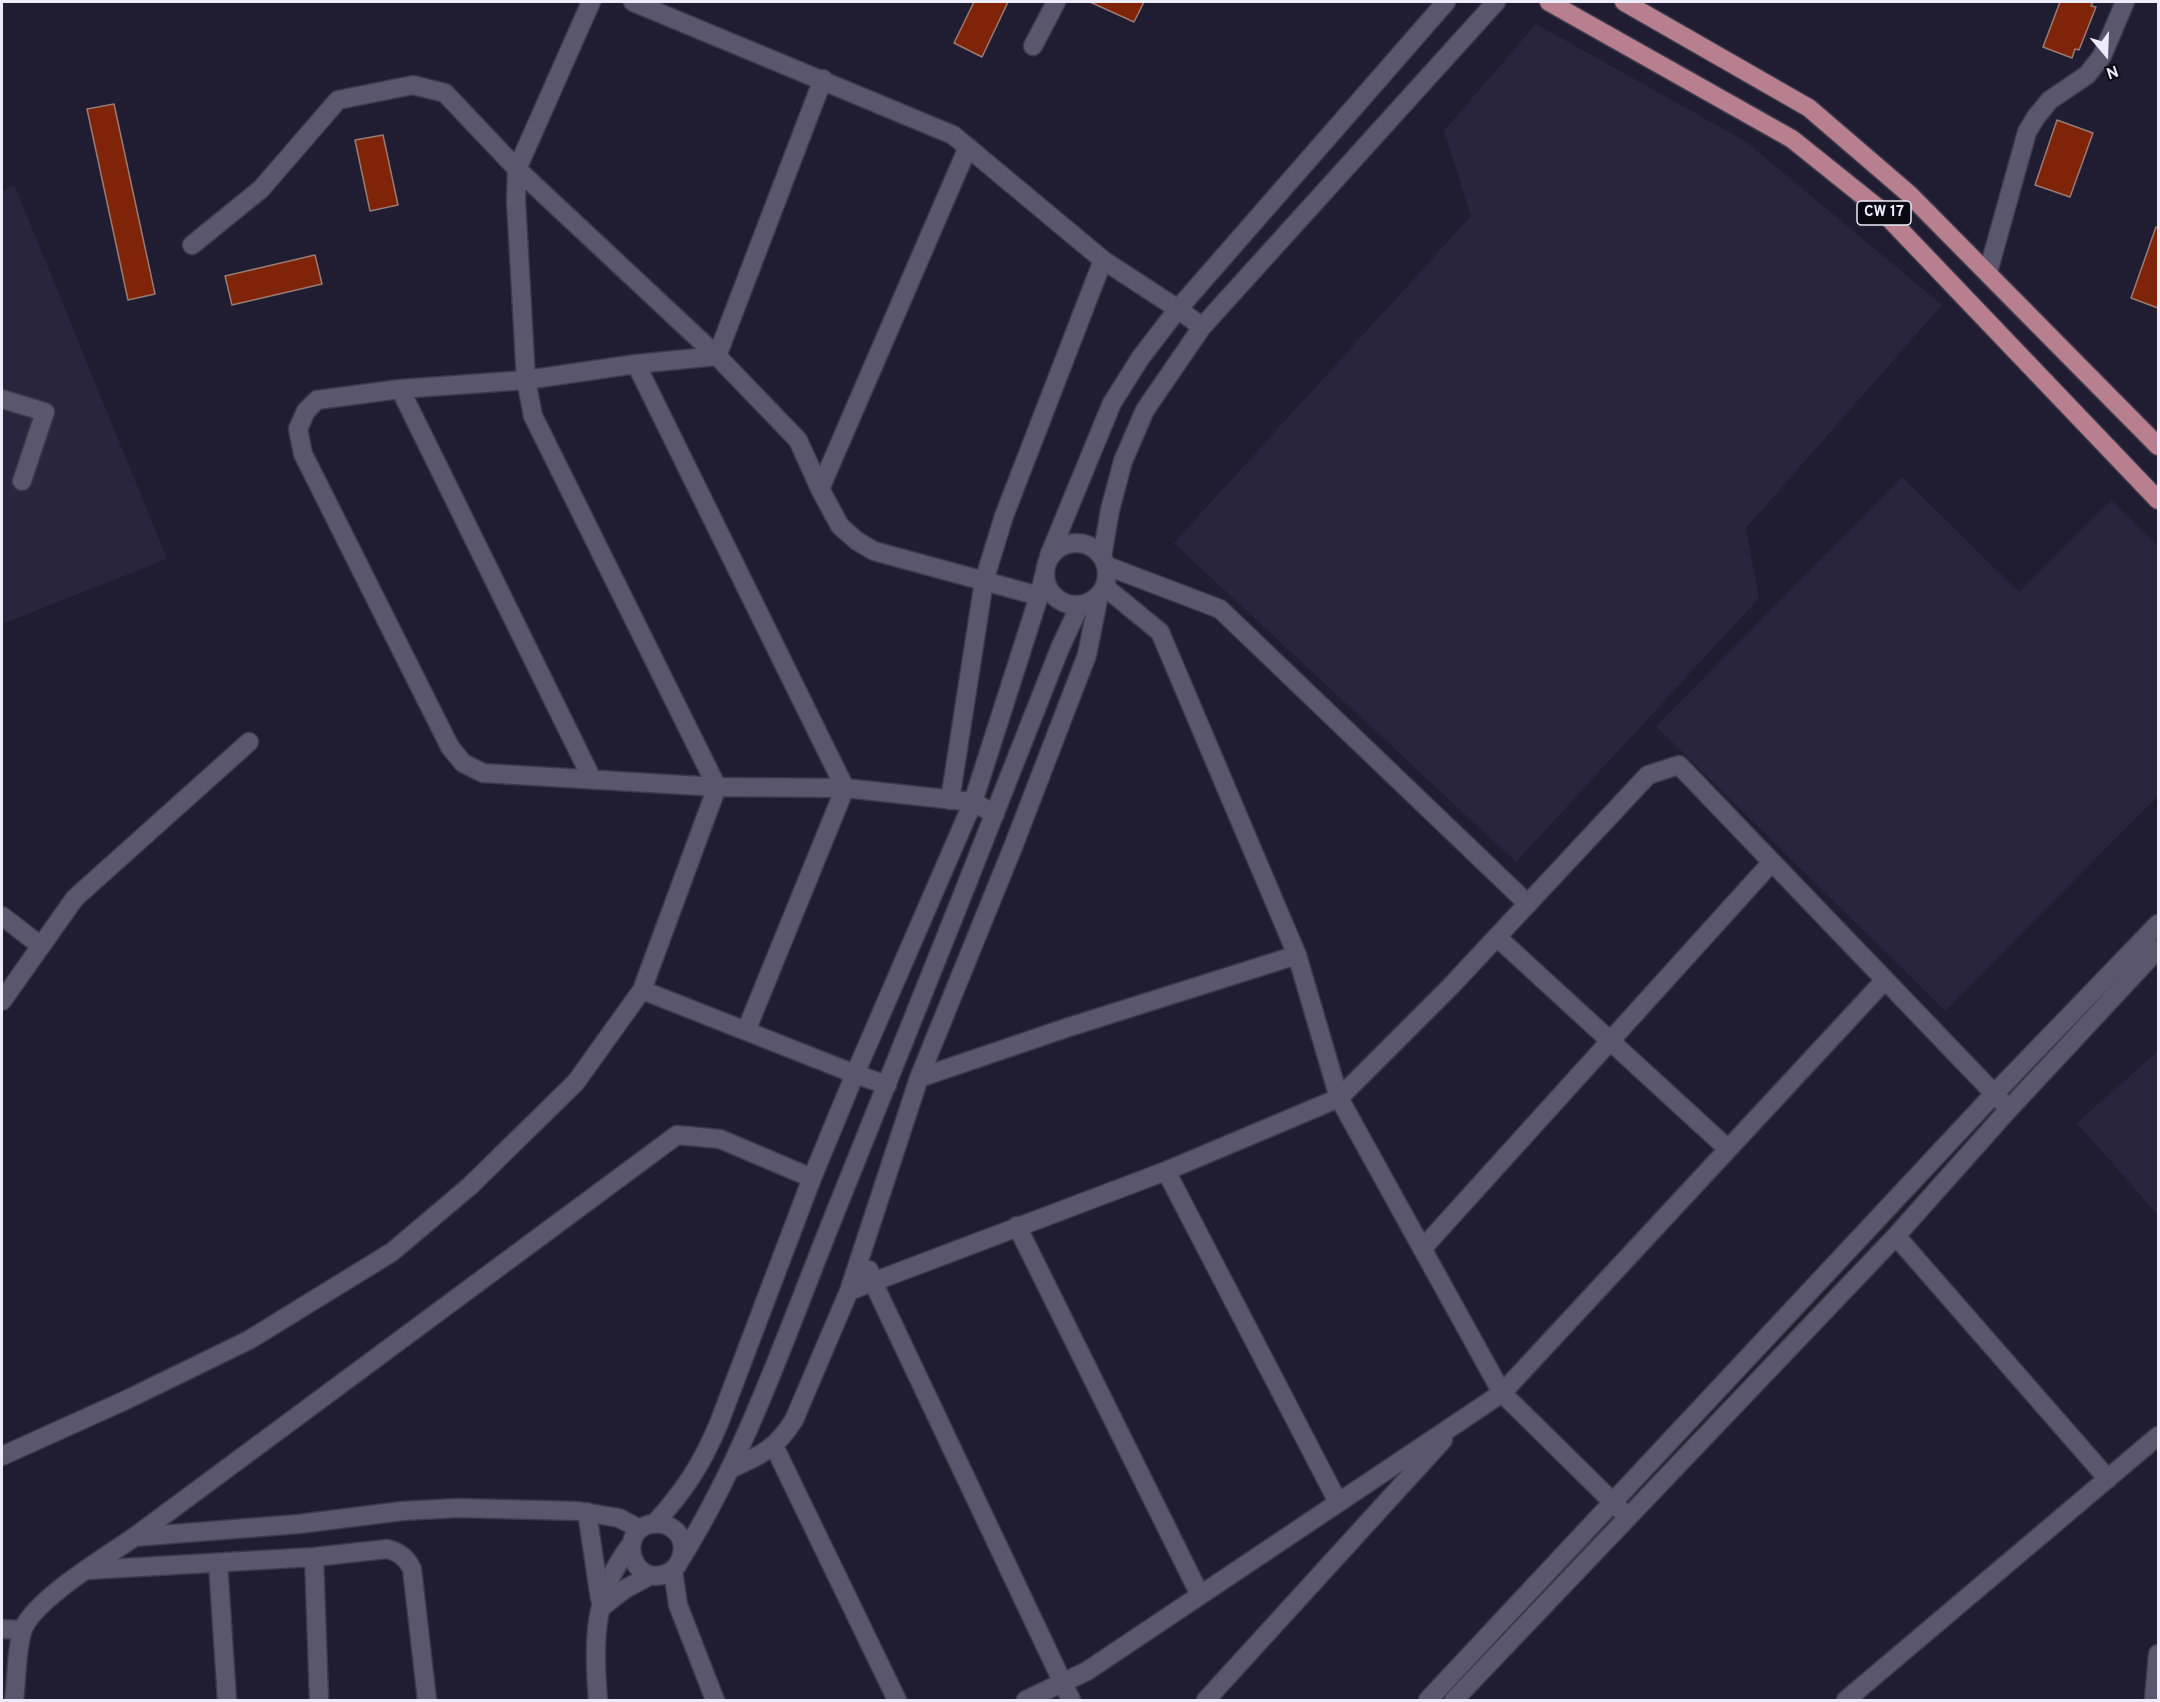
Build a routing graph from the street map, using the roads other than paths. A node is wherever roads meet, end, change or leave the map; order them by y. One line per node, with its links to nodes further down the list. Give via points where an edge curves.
1 (591, 2): 12 (street)
2 (633, 2): 10 (street)
3 (1056, 2): 9 (street)
4 (1446, 2): 16 (street)
5 (1496, 2): 17 (street)
6 (1549, 2): 26 (main road, CW 17, via 1792,139 1883,212)
7 (1624, 2): 15 (main road, CW 17, via 1809,108 1909,194)
8 (2125, 2): 15 (street, via 2102,56 2087,75 2050,100 2027,132)
9 (1033, 46)
10 (823, 79): 11 (street, via 953,135); 18 (street)
11 (968, 147): 14 (street); 25 (street)
12 (517, 169): 13 (street, via 445,93 412,85 338,100 261,189); 18 (street); 20 (street)
13 (192, 245)
14 (1103, 260): 16 (street); 30 (street, via 1004,516)
15 (1988, 272): 23 (main road, CW 17)
16 (1178, 309): 17 (street); 27 (street, via 1112,403)
17 (1202, 327): 28 (street, via 1145,410 1123,461 1110,510)
18 (717, 356): 19 (street); 25 (street, via 798,440)
19 (636, 364): 20 (street); 37 (street)
20 (526, 380): 21 (street); 36 (street, via 533,416)
21 (400, 389): 35 (street); 35 (street, via 317,400 306,411 298,429 303,454 450,747 463,763 483,773)
22 (2, 399): 24 (street, via 45,412)
23 (2158, 446)
24 (22, 481)
25 (820, 489): 30 (street, via 840,526 874,551)
26 (2158, 500)
27 (1049, 556): 28 (street, via 1076,542 1095,549); 29 (street)
28 (1105, 561): 31 (street, via 1107,576); 42 (street, via 1220,609)
29 (1044, 576): 32 (street); 33 (street, via 1052,595 1060,602)
30 (984, 581): 32 (street); 38 (street)
31 (1102, 591): 33 (street, via 1091,602); 48 (street, via 1160,632); 55 (street, via 1087,656)
32 (1039, 596): 39 (street)
33 (1080, 605): 40 (street)
34 (249, 742): 46 (street, via 75,898)
35 (592, 779): 36 (street)
36 (717, 787): 37 (street); 50 (street)
37 (845, 788): 38 (street); 52 (street)
38 (950, 800): 39 (street)
39 (973, 802): 40 (street); 54 (street)
40 (995, 814): 56 (street)
41 (1772, 862): 42 (street, via 1679,765 1648,775); 49 (street); 53 (street)
42 (1528, 904): 45 (street)
43 (2, 916): 46 (street)
44 (2158, 924): 57 (street)
45 (1497, 937): 53 (street); 58 (street)
46 (41, 946): 51 (street)
47 (2158, 949): 59 (street)
48 (1297, 955): 55 (street); 58 (street)
49 (1885, 980): 57 (street); 60 (street)
50 (642, 990): 52 (street); 73 (street, via 576,1082 470,1186 392,1252 249,1340)
51 (2, 1001)
52 (746, 1031): 54 (street)
53 (1610, 1041): 60 (street); 66 (street)
54 (855, 1074): 56 (street); 62 (street)
55 (919, 1078): 65 (street)
56 (887, 1085): 74 (street)
57 (1995, 1093): 59 (street); 77 (street)
58 (1338, 1098): 61 (street); 66 (street)
59 (2009, 1109): 64 (street)
60 (1728, 1149): 69 (street)
61 (1166, 1171): 63 (street); 76 (street)
62 (812, 1178): 80 (street, via 709,1448 685,1489); 81 (street, via 720,1139 677,1135)
63 (1017, 1226): 67 (street); 87 (street)
64 (1896, 1236): 75 (street); 79 (street)
65 (863, 1249): 67 (street); 68 (street)
66 (1422, 1249): 69 (street)
67 (873, 1282): 68 (street); 93 (street)
68 (849, 1291): 72 (street, via 794,1420)
69 (1502, 1393): 70 (street); 77 (street)
70 (1462, 1420): 76 (street); 103 (street)
71 (2158, 1436): 75 (street)
72 (774, 1446): 74 (street); 100 (street)
73 (2, 1456)
74 (730, 1469): 84 (street)
75 (2108, 1479): 106 (street)
76 (1338, 1502): 87 (street)
77 (1613, 1503): 79 (street); 104 (street)
78 (587, 1512): 80 (street, via 620,1518); 81 (street, via 435,1509); 89 (street)
79 (1627, 1516): 105 (street)
80 (642, 1532): 84 (street, via 663,1524 678,1533 684,1549); 86 (street, via 633,1560 643,1572); 89 (street, via 612,1573)
81 (133, 1538): 85 (street)
82 (314, 1557): 83 (street); 97 (street); 98 (street, via 387,1549 409,1562)
83 (218, 1563): 85 (street); 96 (street)
84 (678, 1564): 86 (street, via 662,1576); 88 (street)
85 (88, 1570): 91 (street, via 34,1612)
86 (653, 1576): 88 (street); 89 (street, via 625,1589)
87 (1200, 1595): 93 (street, via 1087,1671)
88 (678, 1605): 94 (street)
89 (602, 1607): 99 (street, via 595,1640)
90 (2, 1629): 91 (street)
91 (22, 1630): 95 (street)
92 (2158, 1654): 107 (street)
93 (1063, 1682): 101 (street); 102 (street)
94 (715, 1700)
95 (14, 1701)
96 (227, 1701)
97 (319, 1701)
98 (428, 1701)
99 (598, 1701)
100 (897, 1701)
101 (1026, 1701)
102 (1071, 1701)
103 (1206, 1701)
104 (1428, 1701)
105 (1454, 1701)
106 (1846, 1701)
107 (2154, 1701)

